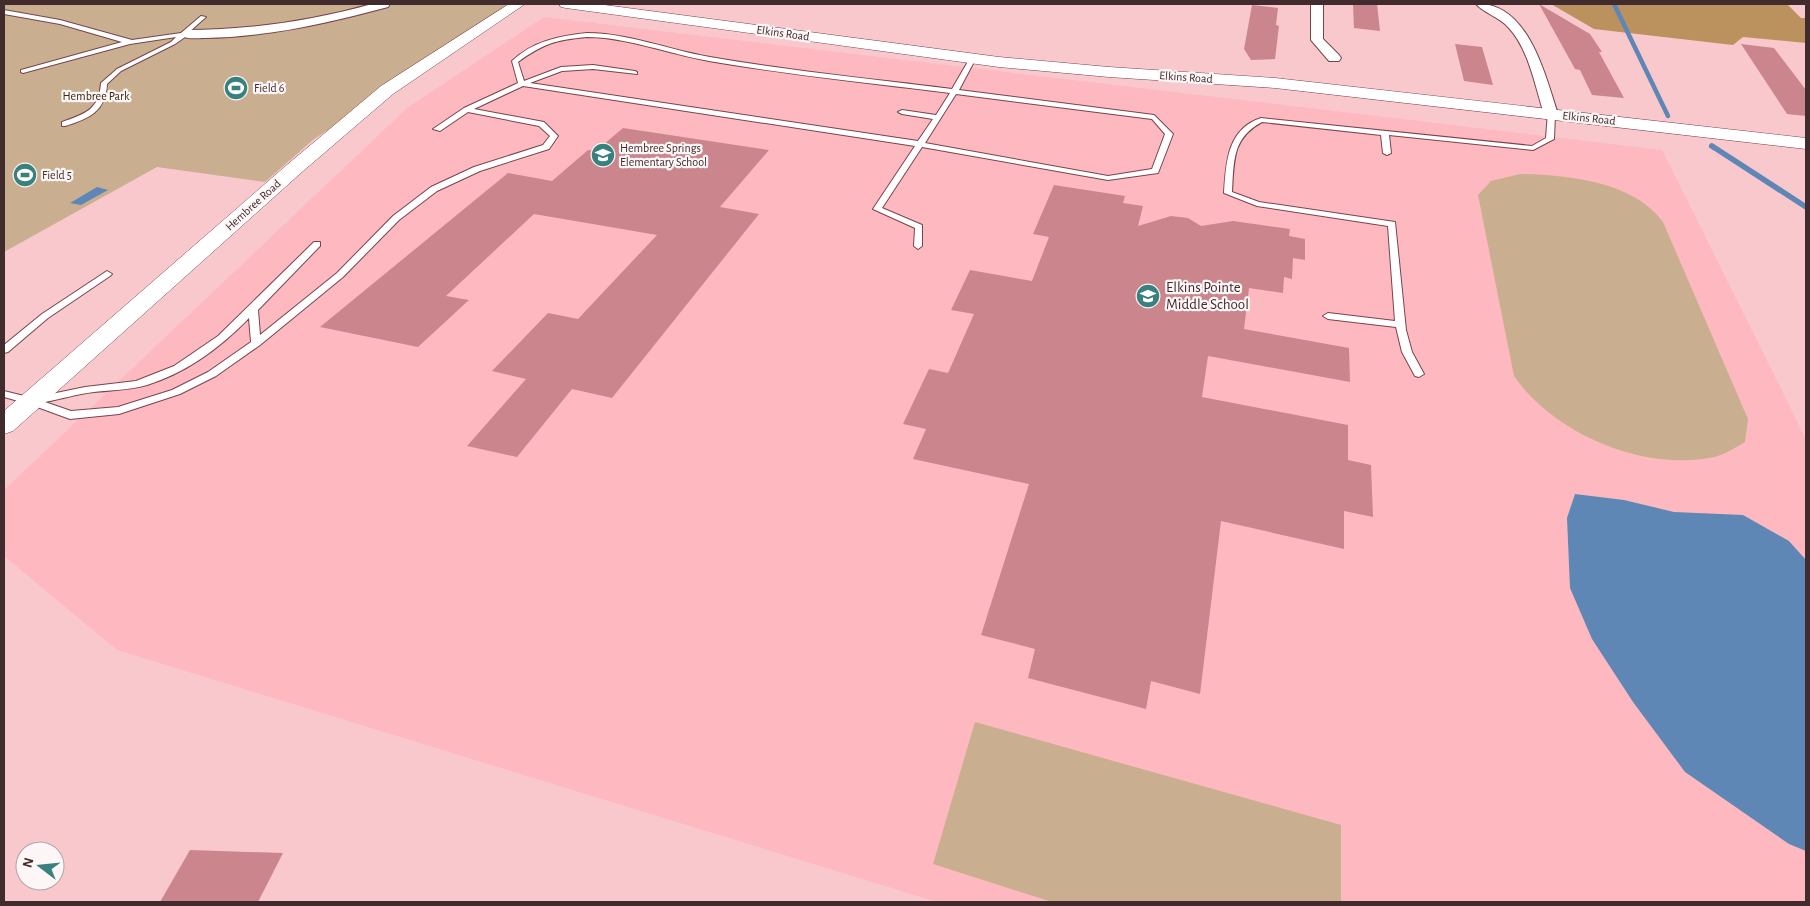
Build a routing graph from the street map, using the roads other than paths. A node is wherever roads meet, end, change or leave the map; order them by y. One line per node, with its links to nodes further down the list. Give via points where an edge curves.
1 (384, 4): 8 (street, via 288,27)
2 (518, 4): 36 (street, Hembree Road, via 387,90)
3 (566, 4): 10 (street, Elkins Road)
4 (1317, 4): 11 (street, via 1317,40)
5 (1482, 4): 18 (street, via 1499,12 1517,29 1527,46)
6 (4, 12): 9 (lane, via 60,22)
7 (203, 17): 8 (lane)
8 (186, 34): 9 (lane); 20 (lane, via 119,70 104,83 104,97 97,107)
9 (132, 42): 12 (lane)
10 (973, 58): 15 (lane); 18 (street, Elkins Road, via 1109,72 1284,84)
11 (1334, 58)
12 (23, 71)
13 (635, 73): 14 (lane, via 593,67 561,69)
14 (522, 84): 15 (lane, via 515,61 536,46 564,37 608,35 679,54 743,65); 16 (lane); 23 (lane)
15 (955, 91): 19 (lane); 23 (lane, via 1154,117 1169,134 1155,171 1108,178)
16 (467, 110): 21 (lane); 32 (lane, via 542,124 554,136 546,147 477,169 434,189 396,218 340,275)
17 (902, 112): 19 (lane)
18 (1551, 114): 22 (lane, via 1550,139 1533,148); 24 (street, Elkins Road)
19 (938, 117): 23 (lane)
20 (65, 124)
21 (437, 129)
22 (1385, 134): 25 (lane); 31 (lane, via 1261,120 1248,126 1233,144 1228,193 1257,204 1392,224)
23 (920, 144): 27 (lane, via 877,209 919,227)
24 (1806, 144)
25 (1387, 153)
26 (317, 244): 29 (lane)
27 (918, 246)
28 (108, 274): 33 (lane, via 44,316)
29 (253, 309): 32 (lane); 36 (lane, via 207,350 183,366 152,380)
30 (1328, 316): 31 (lane)
31 (1400, 326): 34 (lane, via 1404,344)
32 (256, 343): 36 (lane, via 212,374 176,392 119,410 70,415)
33 (4, 350)
34 (1419, 374)
35 (4, 394): 36 (lane)
36 (32, 401): 37 (street, Hembree Road)
37 (4, 424)

